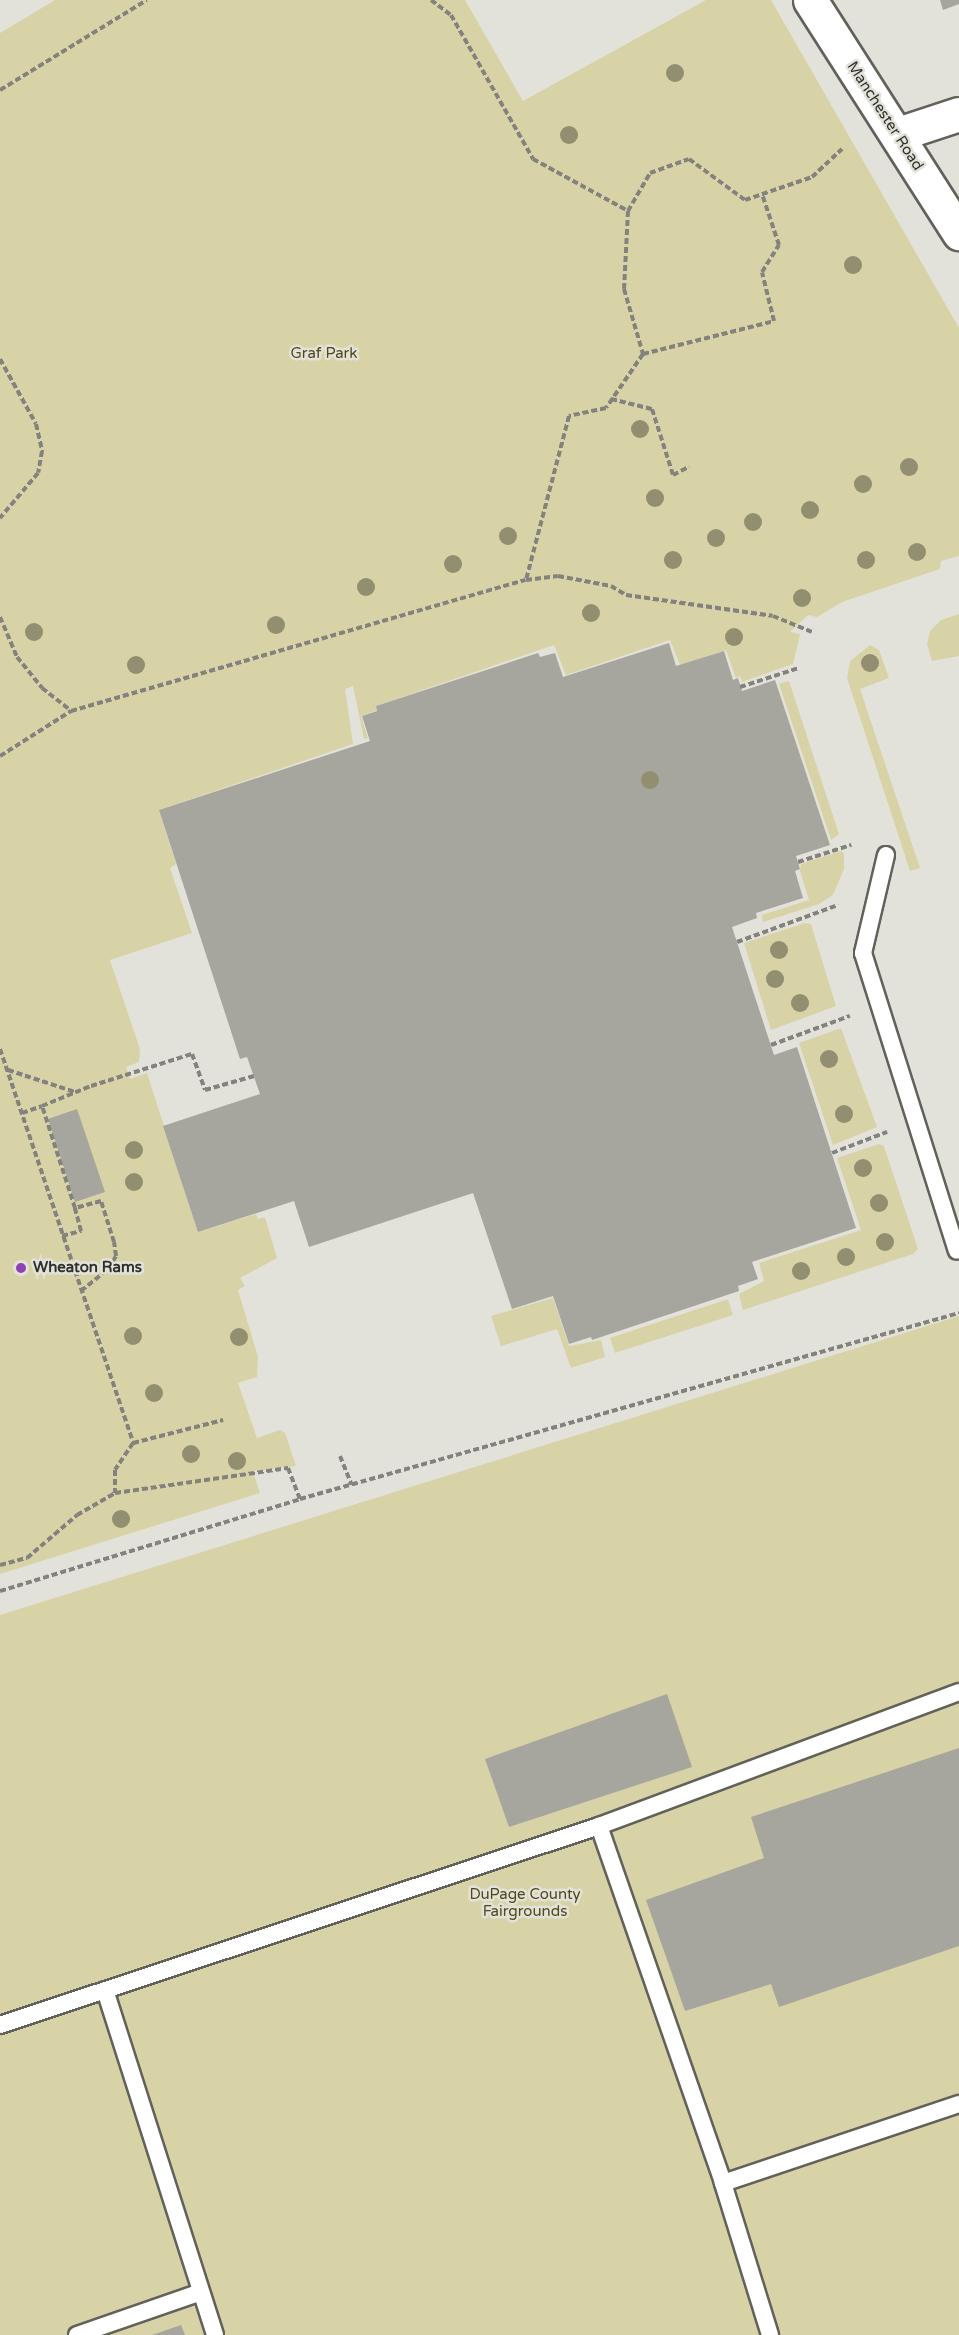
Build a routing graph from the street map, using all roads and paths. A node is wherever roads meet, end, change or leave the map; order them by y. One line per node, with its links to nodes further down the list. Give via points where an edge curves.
1 (147, 0): 4 (path)
2 (431, 0): 9 (path, via 451,15 533,159)
3 (810, 0): 6 (street, Manchester Road)
4 (0, 90)
5 (959, 114): 6 (street)
6 (898, 134): 10 (street, Manchester Road)
7 (842, 149): 8 (path, via 812,177)
8 (762, 195): 9 (path, via 745,200 689,159 650,173); 11 (path, via 778,245 762,272 774,321)
9 (628, 211): 11 (path, via 624,289)
10 (959, 233)
11 (643, 354): 13 (path)
12 (0, 359): 15 (path, via 36,424 42,451 38,473)
13 (611, 399): 14 (path, via 652,409 672,474); 16 (path, via 606,408 569,416)
14 (689, 467)
15 (0, 518)
16 (526, 580): 18 (path, via 568,578 611,586 626,595 773,616); 21 (path)
17 (0, 617): 21 (path, via 16,657 42,688)
18 (812, 632)
19 (799, 669): 20 (path)
20 (740, 687)
21 (71, 711): 22 (path)
22 (0, 756)
23 (851, 845): 25 (path)
24 (886, 855): 40 (lane, via 864,953)
25 (798, 862)
26 (838, 905): 27 (path)
27 (737, 942)
28 (850, 1016): 29 (path)
29 (771, 1045)
30 (0, 1049): 31 (path)
31 (7, 1070): 33 (path); 35 (path)
32 (254, 1076): 33 (path, via 205,1090 192,1054)
33 (75, 1092): 34 (path)
34 (42, 1106): 35 (path); 38 (path)
35 (22, 1113): 39 (path)
36 (887, 1132): 37 (path)
37 (832, 1153)
38 (75, 1208): 39 (path, via 81,1231); 41 (path, via 101,1201 115,1249 108,1269)
39 (62, 1236): 41 (path)
40 (957, 1251)
41 (81, 1292): 44 (path)
42 (959, 1313): 46 (path)
43 (223, 1420): 44 (path)
44 (134, 1443): 47 (path, via 115,1470)
45 (340, 1455): 46 (path)
46 (352, 1485): 48 (path)
47 (115, 1493): 48 (path, via 288,1468); 49 (path, via 77,1515 27,1558)
48 (300, 1500): 50 (path)
49 (0, 1564)
50 (0, 1591)
51 (959, 1692): 52 (lane)
52 (599, 1827): 53 (lane); 56 (lane)
53 (105, 1990): 54 (lane); 57 (lane)
54 (0, 2025)
55 (959, 2104): 56 (lane)
56 (723, 2183): 60 (lane)
57 (201, 2292): 58 (lane); 59 (lane)
58 (77, 2335)
59 (215, 2335)
60 (770, 2335)

